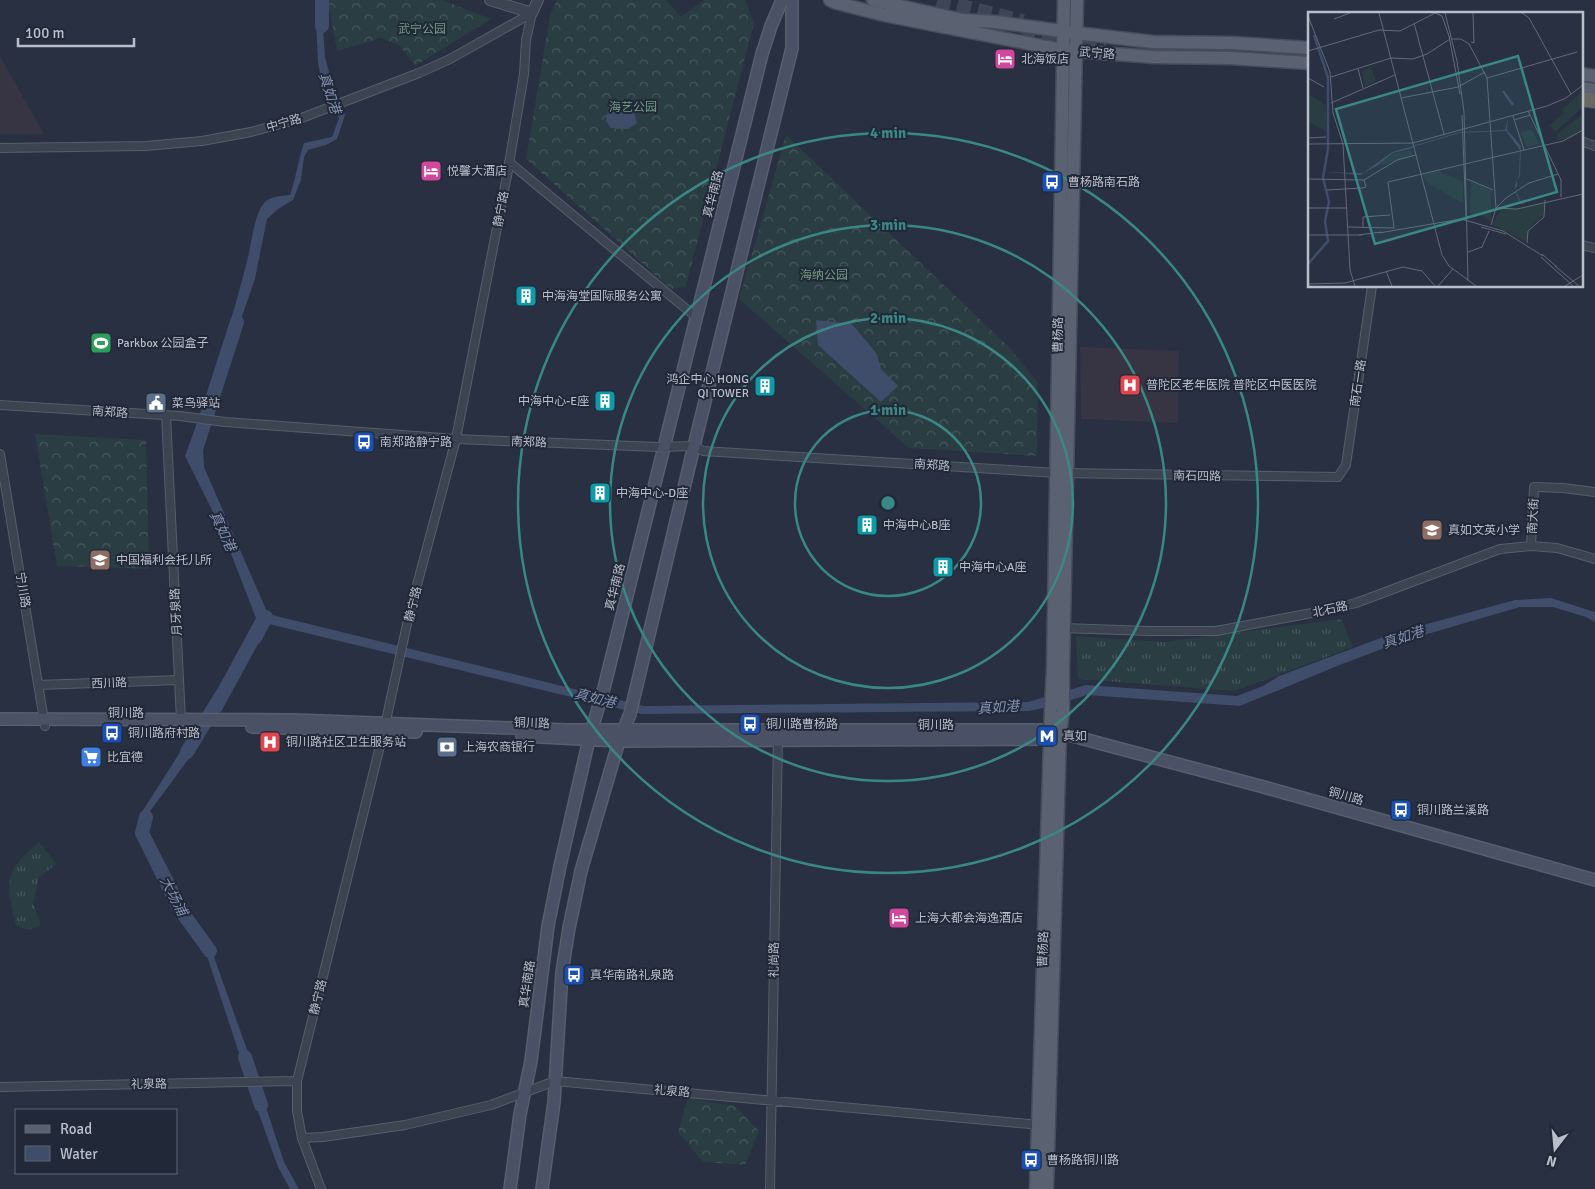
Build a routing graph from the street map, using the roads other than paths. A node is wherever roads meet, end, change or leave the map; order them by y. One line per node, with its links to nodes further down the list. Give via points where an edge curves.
1 (490, 0): 9 (street)
2 (538, 0): 9 (street)
3 (782, 0): 28 (main road, 真华南路, via 762,54)
4 (792, 0): 32 (main road, via 792,48)
5 (830, 0): 13 (main road, 武宁路, via 884,16)
6 (873, 0): 10 (main road, 武宁路, via 962,20)
7 (1064, 0): 10 (main road, 曹杨路)
8 (1077, 0): 11 (main road, 曹杨路)
9 (532, 13): 23 (street, 中宁路, via 419,73 299,119 251,132 146,146); 24 (street, 静宁路)
10 (1063, 30): 11 (main road, 武宁路); 13 (main road, 曹杨路)
11 (1076, 33): 12 (main road, 武宁路, via 1153,42); 13 (main road, 曹杨路)
12 (1308, 48)
13 (1068, 50): 14 (main road, 武宁路, via 1154,57); 35 (main road, 曹杨路, via 1070,372)
14 (1308, 62)
15 (1582, 74): 16 (main road)
16 (1595, 76)
17 (1582, 88): 18 (main road)
18 (1595, 90)
19 (1582, 98): 20 (highway)
20 (1595, 101)
21 (1582, 141): 22 (street)
22 (1595, 146)
23 (0, 148)
24 (509, 162): 28 (street); 31 (street, 静宁路)
25 (1582, 245): 26 (street)
26 (1595, 248)
27 (1372, 288): 36 (street, 南石一路, via 1346,466)
28 (696, 317): 33 (main road, 真华南路)
29 (0, 405): 30 (street, 南郑路)
30 (166, 415): 31 (street, 南郑路); 41 (street, 月牙泉路)
31 (456, 439): 33 (street, 南郑路); 48 (street, 静宁路, via 409,615)
32 (694, 446): 33 (street, 南郑路); 35 (street, 南郑路, via 704,451); 49 (main road, via 636,691)
33 (664, 447): 50 (main road, 真华南路)
34 (0, 454): 42 (street, 宁川路)
35 (1061, 473): 36 (street, 南石四路); 40 (main road, 曹杨路)
36 (1338, 477)
37 (1595, 492): 38 (street, 南大街, via 1534,487)
38 (1531, 546): 39 (street, 北石路, via 1556,548); 40 (street, 北石路, via 1500,550 1356,603 1216,631)
39 (1595, 559)
40 (1059, 628): 51 (main road, 曹杨路, bridge, via 1057,710)
41 (179, 680): 42 (street, 西川路); 44 (street, 月牙泉路)
42 (38, 686): 45 (street, 宁川路)
43 (0, 719): 45 (main road, 铜川路)
44 (181, 720): 45 (main road, 铜川路); 46 (main road, 铜川路)
45 (44, 723): 46 (main road, 铜川路); 47 (main road, 铜川路)
46 (194, 723): 48 (main road, 铜川路)
47 (0, 726)
48 (384, 726): 50 (main road, 铜川路); 55 (street, 静宁路)
49 (623, 729): 50 (main road, 铜川路); 52 (main road, 铜川路); 53 (main road)
50 (591, 734): 53 (main road, 铜川路); 58 (main road, 真华南路, via 548,926)
51 (1053, 734): 52 (main road, 铜川路); 54 (main road, 铜川路, via 1260,786); 60 (main road, 曹杨路)
52 (778, 735): 53 (main road, 铜川路); 59 (street, 礼尚路)
53 (619, 740): 56 (main road, via 581,870 569,928 562,972)
54 (1595, 880)
55 (297, 1081): 57 (street, 礼泉路); 61 (street, 静宁路, via 297,1111)
56 (556, 1081): 58 (street, 礼泉路); 59 (street, 礼泉路); 64 (main road)
57 (0, 1087)
58 (524, 1093): 61 (street, 礼泉路, via 491,1105 405,1125); 63 (main road, 真华南路)
59 (771, 1100): 60 (street, 礼泉路); 65 (street, 礼尚路)
60 (1043, 1126): 66 (main road, 曹杨路); 67 (main road, 曹杨路)
61 (302, 1138): 62 (street, 静宁路)
62 (321, 1189)
63 (510, 1189)
64 (542, 1189)
65 (770, 1189)
66 (1036, 1189)
67 (1047, 1189)

